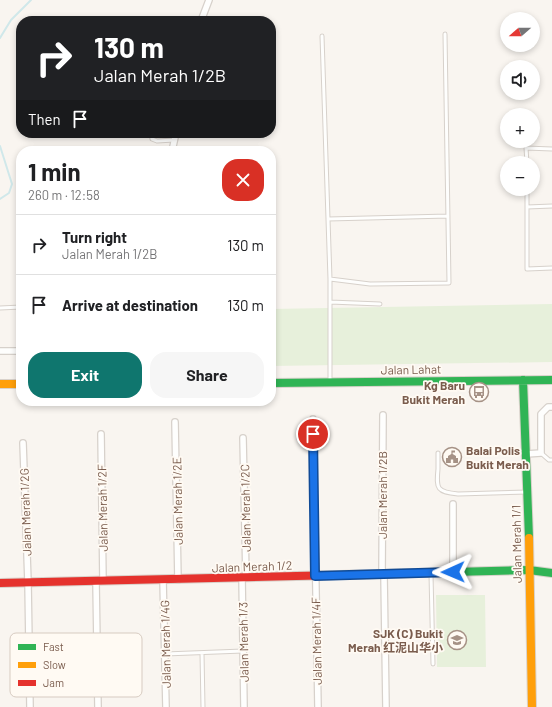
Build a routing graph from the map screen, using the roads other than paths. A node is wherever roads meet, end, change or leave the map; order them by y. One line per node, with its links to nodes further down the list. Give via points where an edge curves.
1 (209, 0): 2 (street)
2 (203, 16)
3 (445, 34): 13 (lane)
4 (322, 36): 14 (lane)
5 (152, 138): 6 (lane, via 157,141)
6 (175, 140): 7 (street)
7 (173, 146)
8 (552, 149): 9 (lane, via 526,148)
9 (527, 156)
10 (527, 196): 12 (lane)
11 (552, 206): 12 (lane)
12 (527, 207): 15 (lane, via 527,269)
13 (448, 216): 14 (lane); 16 (lane, via 449,283 370,284)
14 (328, 219): 16 (lane)
15 (552, 268)
16 (330, 279): 17 (lane)
17 (330, 302): 18 (lane); 25 (lane)
18 (380, 304)
19 (16, 307): 20 (lane)
20 (0, 308)
21 (0, 351): 22 (street)
22 (16, 351)
23 (523, 380): 24 (street, Jalan Lahat); 25 (street, Jalan Lahat); 38 (street, Jalan Merah 1/1)
24 (552, 380)
25 (330, 382): 26 (street, Jalan Lahat)
26 (276, 383)
27 (0, 384): 28 (street)
28 (16, 384)
29 (552, 407): 37 (street, via 548,407 541,414)
30 (383, 415): 46 (street, Jalan Merah 1/2B)
31 (313, 419): 47 (street)
32 (175, 422): 50 (street, Jalan Merah 1/2E)
33 (101, 434): 51 (street, Jalan Merah 1/2F)
34 (244, 438): 48 (street, Jalan Merah 1/2C)
35 (23, 443): 52 (street, Jalan Merah 1/2G)
36 (438, 453): 40 (lane, via 437,486 447,493)
37 (541, 453): 38 (street); 39 (lane)
38 (526, 454): 40 (street, Jalan Merah 1/1)
39 (552, 460)
40 (528, 492): 42 (street, Jalan Merah 1/1)
41 (453, 504): 44 (street)
42 (529, 570): 44 (street, Jalan Merah 1/2); 45 (street, Jalan Merah 1/2); 69 (street, Jalan Merah 1/1)
43 (431, 572): 44 (street, Jalan Merah 1/2); 46 (street, Jalan Merah 1/2); 59 (lane)
44 (453, 572)
45 (552, 573)
46 (383, 575): 47 (street, Jalan Merah 1/2); 68 (street, Jalan Merah 1/2B)
47 (315, 576): 48 (street, Jalan Merah 1/2); 67 (street, Jalan Merah 1/4F)
48 (244, 577): 50 (street, Jalan Merah 1/2); 56 (street, Jalan Merah 1/3)
49 (163, 580): 50 (street, Jalan Merah 1/2); 51 (street, Jalan Merah 1/2); 58 (street, Jalan Merah 1/4G)
50 (178, 580)
51 (99, 581): 52 (street, Jalan Merah 1/2); 55 (street, Jalan Merah 1/2F)
52 (28, 582): 53 (street, Jalan Merah 1/2); 54 (street, Jalan Merah 1/2G)
53 (0, 583)
54 (29, 633)
55 (99, 633)
56 (243, 651): 57 (lane); 66 (street, Jalan Merah 1/3)
57 (202, 653): 58 (lane); 65 (lane)
58 (165, 654): 64 (street, Jalan Merah 1/4G)
59 (433, 664)
60 (30, 697): 62 (street, Jalan Merah 1/2G)
61 (98, 697): 63 (street, Jalan Merah 1/2F)
62 (30, 707)
63 (98, 707)
64 (166, 707)
65 (204, 707)
66 (244, 707)
67 (318, 707)
68 (386, 707)
69 (532, 707)

